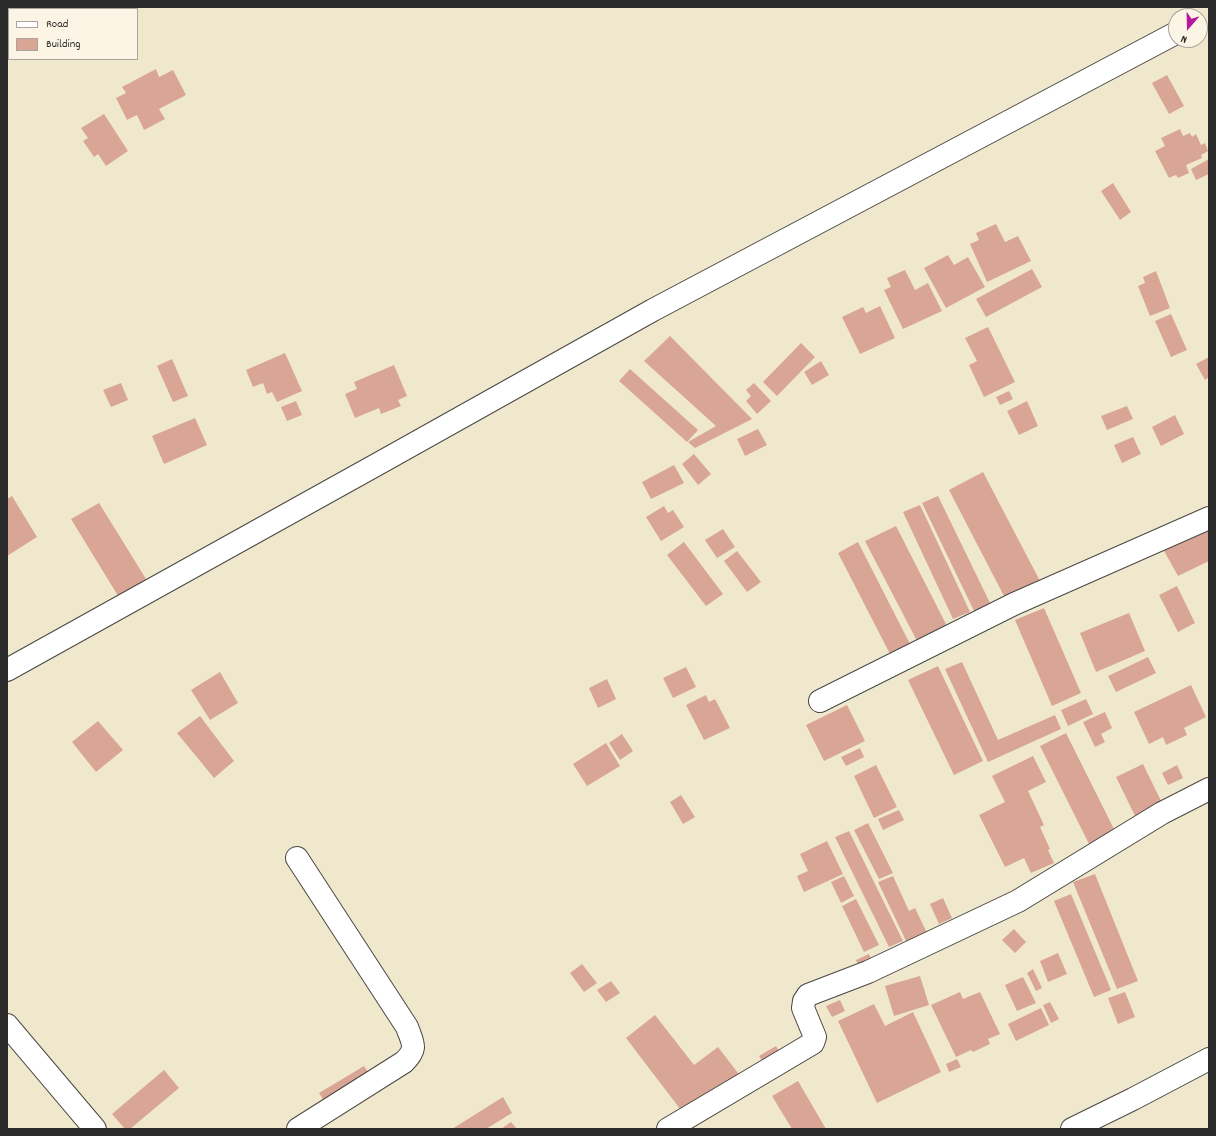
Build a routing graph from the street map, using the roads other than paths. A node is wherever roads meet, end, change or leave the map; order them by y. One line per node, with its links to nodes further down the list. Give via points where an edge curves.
1 (1168, 37): 3 (street, via 653,310)
2 (1209, 518): 4 (street, via 1014,604)
3 (7, 670)
4 (820, 701)
5 (1209, 789): 11 (street, via 1162,813 1018,901 868,972 808,995 803,1008 815,1038 813,1043)
6 (297, 858): 10 (street, via 407,1027 414,1044 412,1054 404,1062)
7 (7, 1025): 9 (street)
8 (1209, 1059): 12 (street)
9 (95, 1129)
10 (298, 1129)
11 (668, 1129)
12 (1072, 1129)

